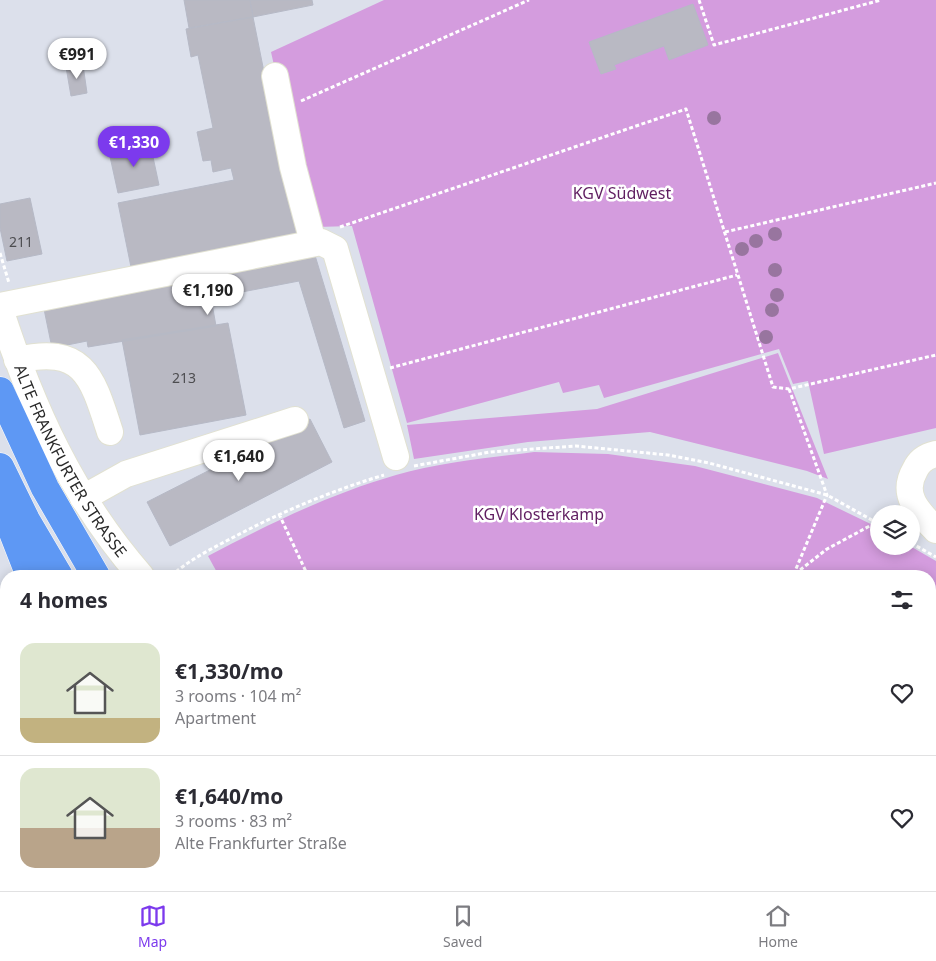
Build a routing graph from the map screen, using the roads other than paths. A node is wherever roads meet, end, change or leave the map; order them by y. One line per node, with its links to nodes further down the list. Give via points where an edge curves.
1 (275, 76): 2 (street, via 281,110)
2 (317, 242): 3 (street); 9 (street, via 335,249)
3 (0, 308): 4 (street, ALTE FRANKFURTER STRASSE)
4 (17, 360): 7 (street, via 44,355 64,357 82,369 95,385); 11 (street, ALTE FRANKFURTER STRASSE, via 48,435)
5 (0, 391): 16 (highway, via 45,488)
6 (295, 420): 11 (street, via 126,474)
7 (110, 432)
8 (936, 454): 13 (street, via 921,461 909,482 909,495 917,510)
9 (398, 465)
10 (0, 467): 15 (highway)
11 (83, 498): 17 (street, ALTE FRANKFURTER STRASSE)
12 (0, 499): 14 (highway)
13 (936, 530)
14 (28, 570)
15 (55, 570)
16 (93, 570)
17 (136, 570)

